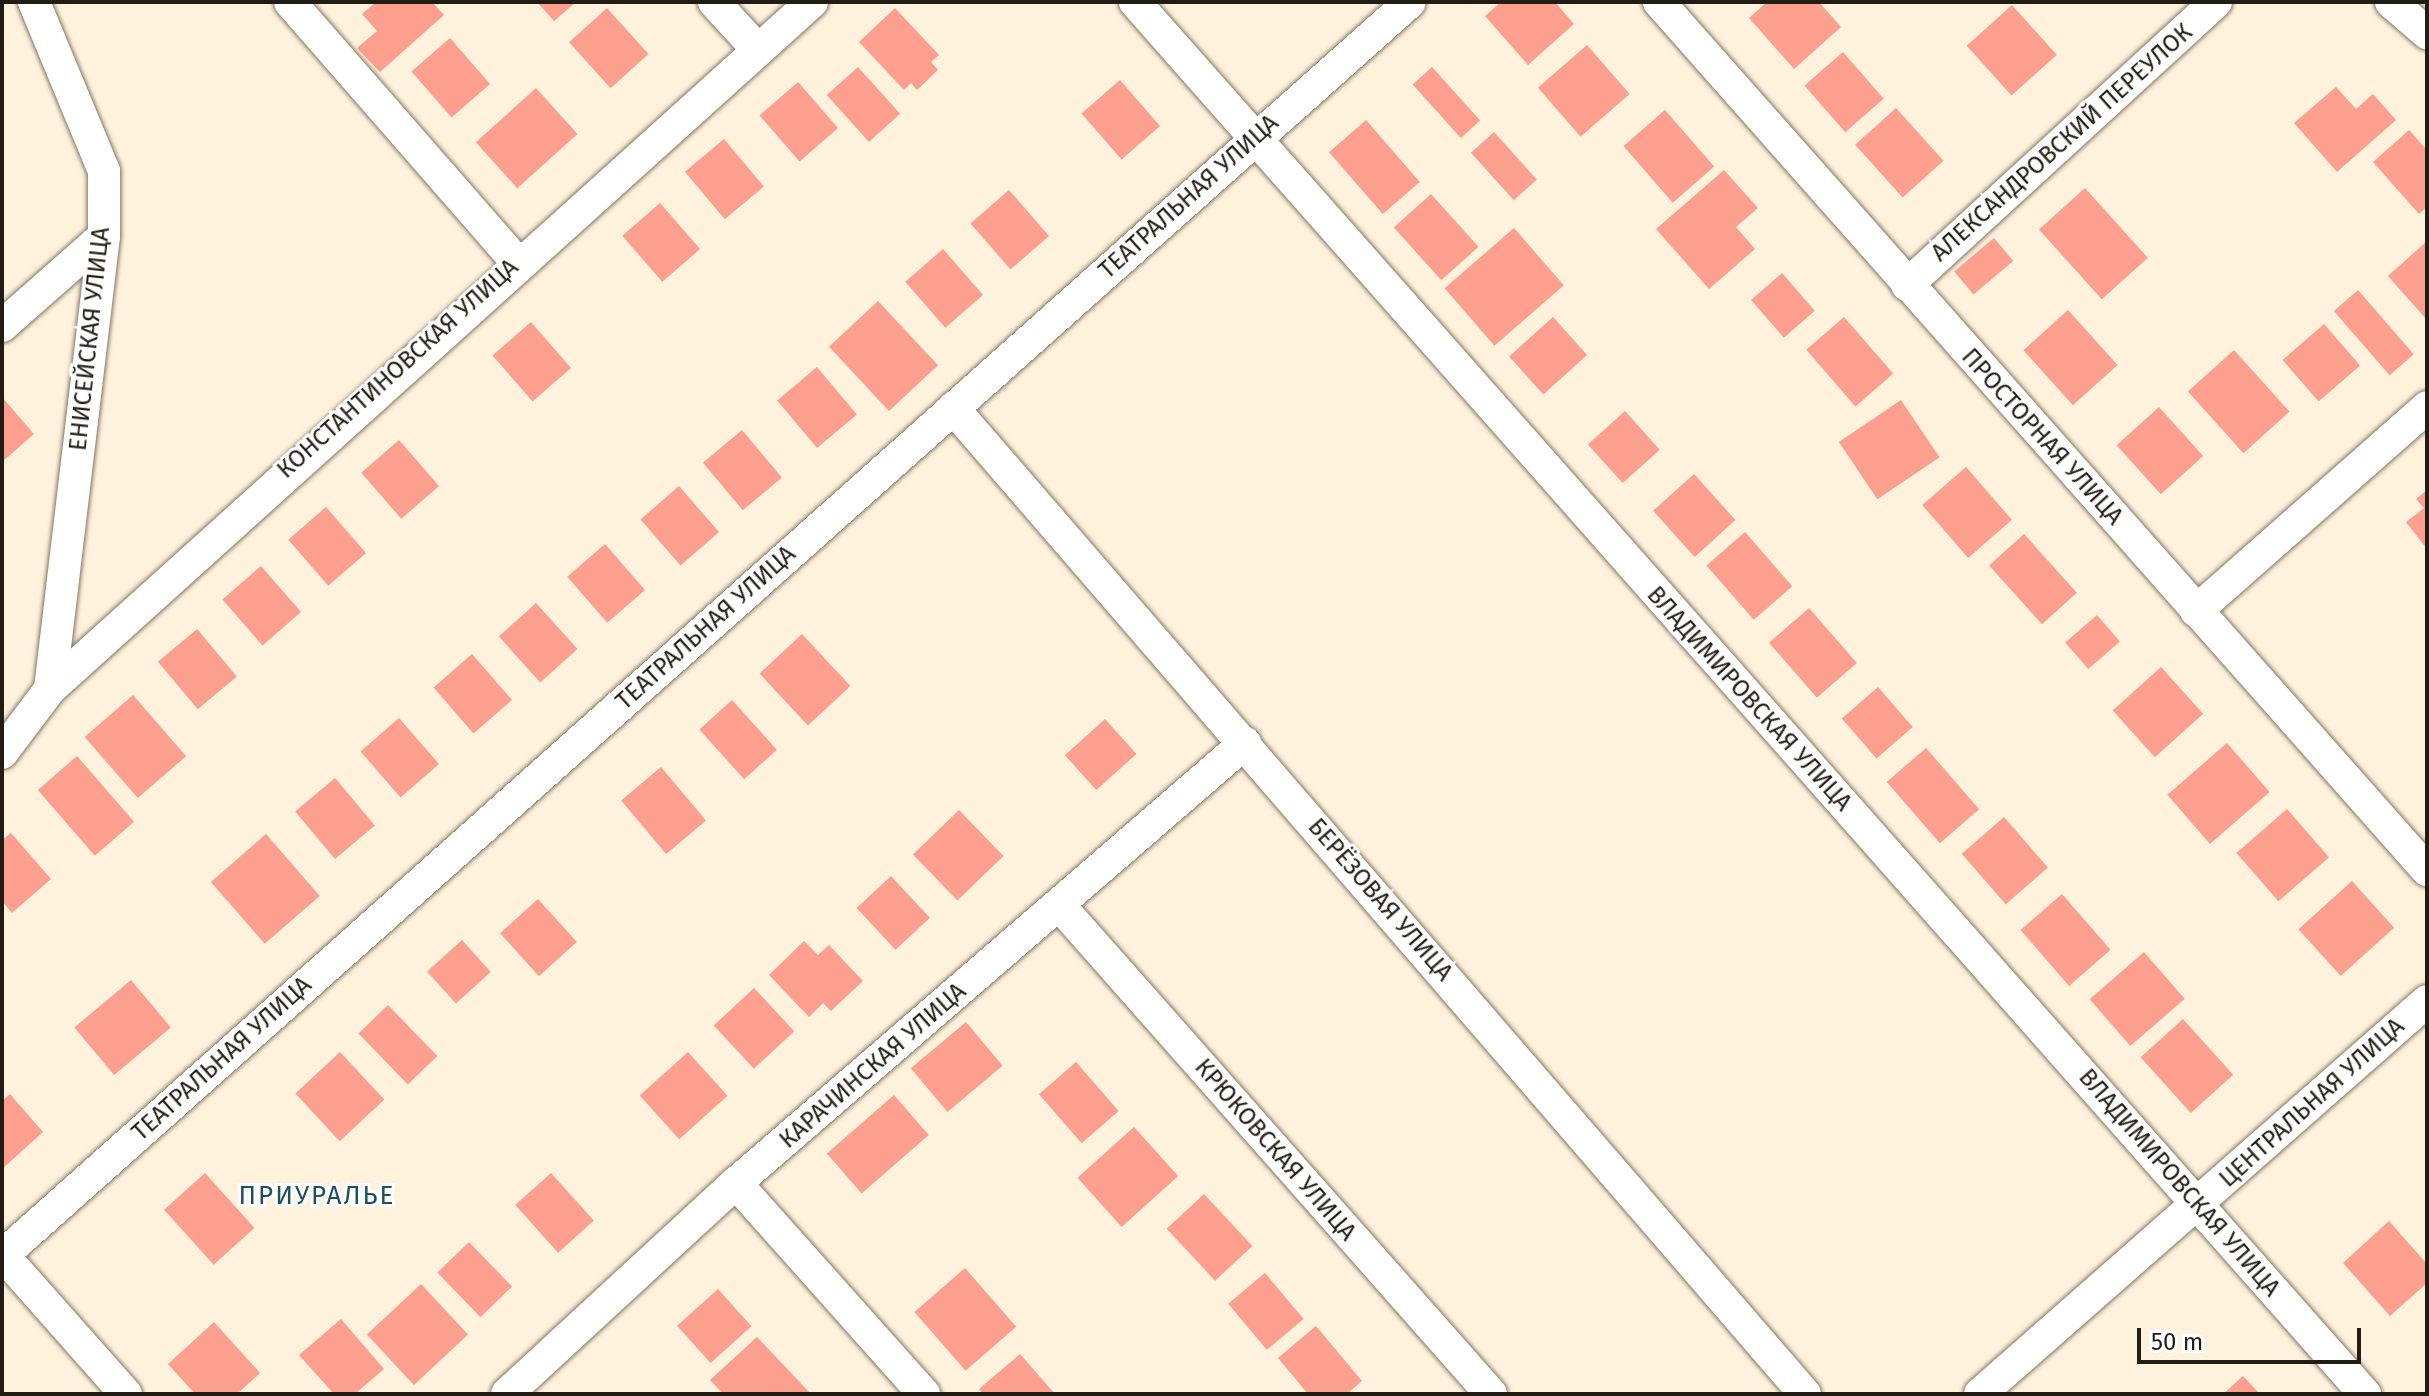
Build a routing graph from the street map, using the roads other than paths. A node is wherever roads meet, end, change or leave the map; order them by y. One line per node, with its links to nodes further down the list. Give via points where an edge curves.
1 (34, 2): 13 (street, ЕНИСЕЙСКАЯ УЛИЦА, via 104,171)
2 (290, 2): 14 (street)
3 (714, 2): 11 (street)
4 (812, 2): 11 (street, КОНСТАНТИНОВСКАЯ УЛИЦА)
5 (1135, 2): 12 (street, ВЛАДИМИРОВСКАЯ УЛИЦА)
6 (1410, 2): 12 (street, ТЕАТРАЛЬНАЯ УЛИЦА)
7 (1659, 2): 15 (street, ПРОСТОРНАЯ УЛИЦА)
8 (2216, 2): 15 (street, АЛЕКСАНДРОВСКИЙ ПЕРЕУЛОК)
9 (2391, 2): 10 (street)
10 (2427, 33)
11 (758, 50): 14 (street, КОНСТАНТИНОВСКАЯ УЛИЦА)
12 (1251, 140): 18 (street, ТЕАТРАЛЬНАЯ УЛИЦА); 27 (street, ВЛАДИМИРОВСКАЯ УЛИЦА)
13 (104, 236): 16 (street); 20 (street, ЕНИСЕЙСКАЯ УЛИЦА)
14 (516, 261): 20 (street, КОНСТАНТИНОВСКАЯ УЛИЦА)
15 (1907, 285): 19 (street, ПРОСТОРНАЯ УЛИЦА)
16 (2, 326)
17 (2427, 407): 19 (street)
18 (953, 408): 21 (street, БЕРЁЗОВАЯ УЛИЦА); 28 (street, ТЕАТРАЛЬНАЯ УЛИЦА)
19 (2196, 611): 23 (street, ПРОСТОРНАЯ УЛИЦА)
20 (50, 689): 22 (street, КОНСТАНТИНОВСКАЯ УЛИЦА)
21 (1245, 743): 24 (street, КАРАЧИНСКАЯ УЛИЦА); 33 (street, БЕРЁЗОВАЯ УЛИЦА)
22 (2, 753)
23 (2427, 870)
24 (1060, 906): 26 (street, КАРАЧИНСКАЯ УЛИЦА); 32 (street, КРЮКОВСКАЯ УЛИЦА)
25 (2427, 1001): 27 (street, ЦЕНТРАЛЬНАЯ УЛИЦА)
26 (736, 1183): 30 (street, КАРАЧИНСКАЯ УЛИЦА); 31 (street)
27 (2199, 1204): 34 (street, ЦЕНТРАЛЬНАЯ УЛИЦА); 35 (street, ВЛАДИМИРОВСКАЯ УЛИЦА)
28 (2, 1256): 29 (street)
29 (126, 1394)
30 (507, 1394)
31 (924, 1394)
32 (1491, 1394)
33 (1805, 1394)
34 (1980, 1394)
35 (2365, 1394)

